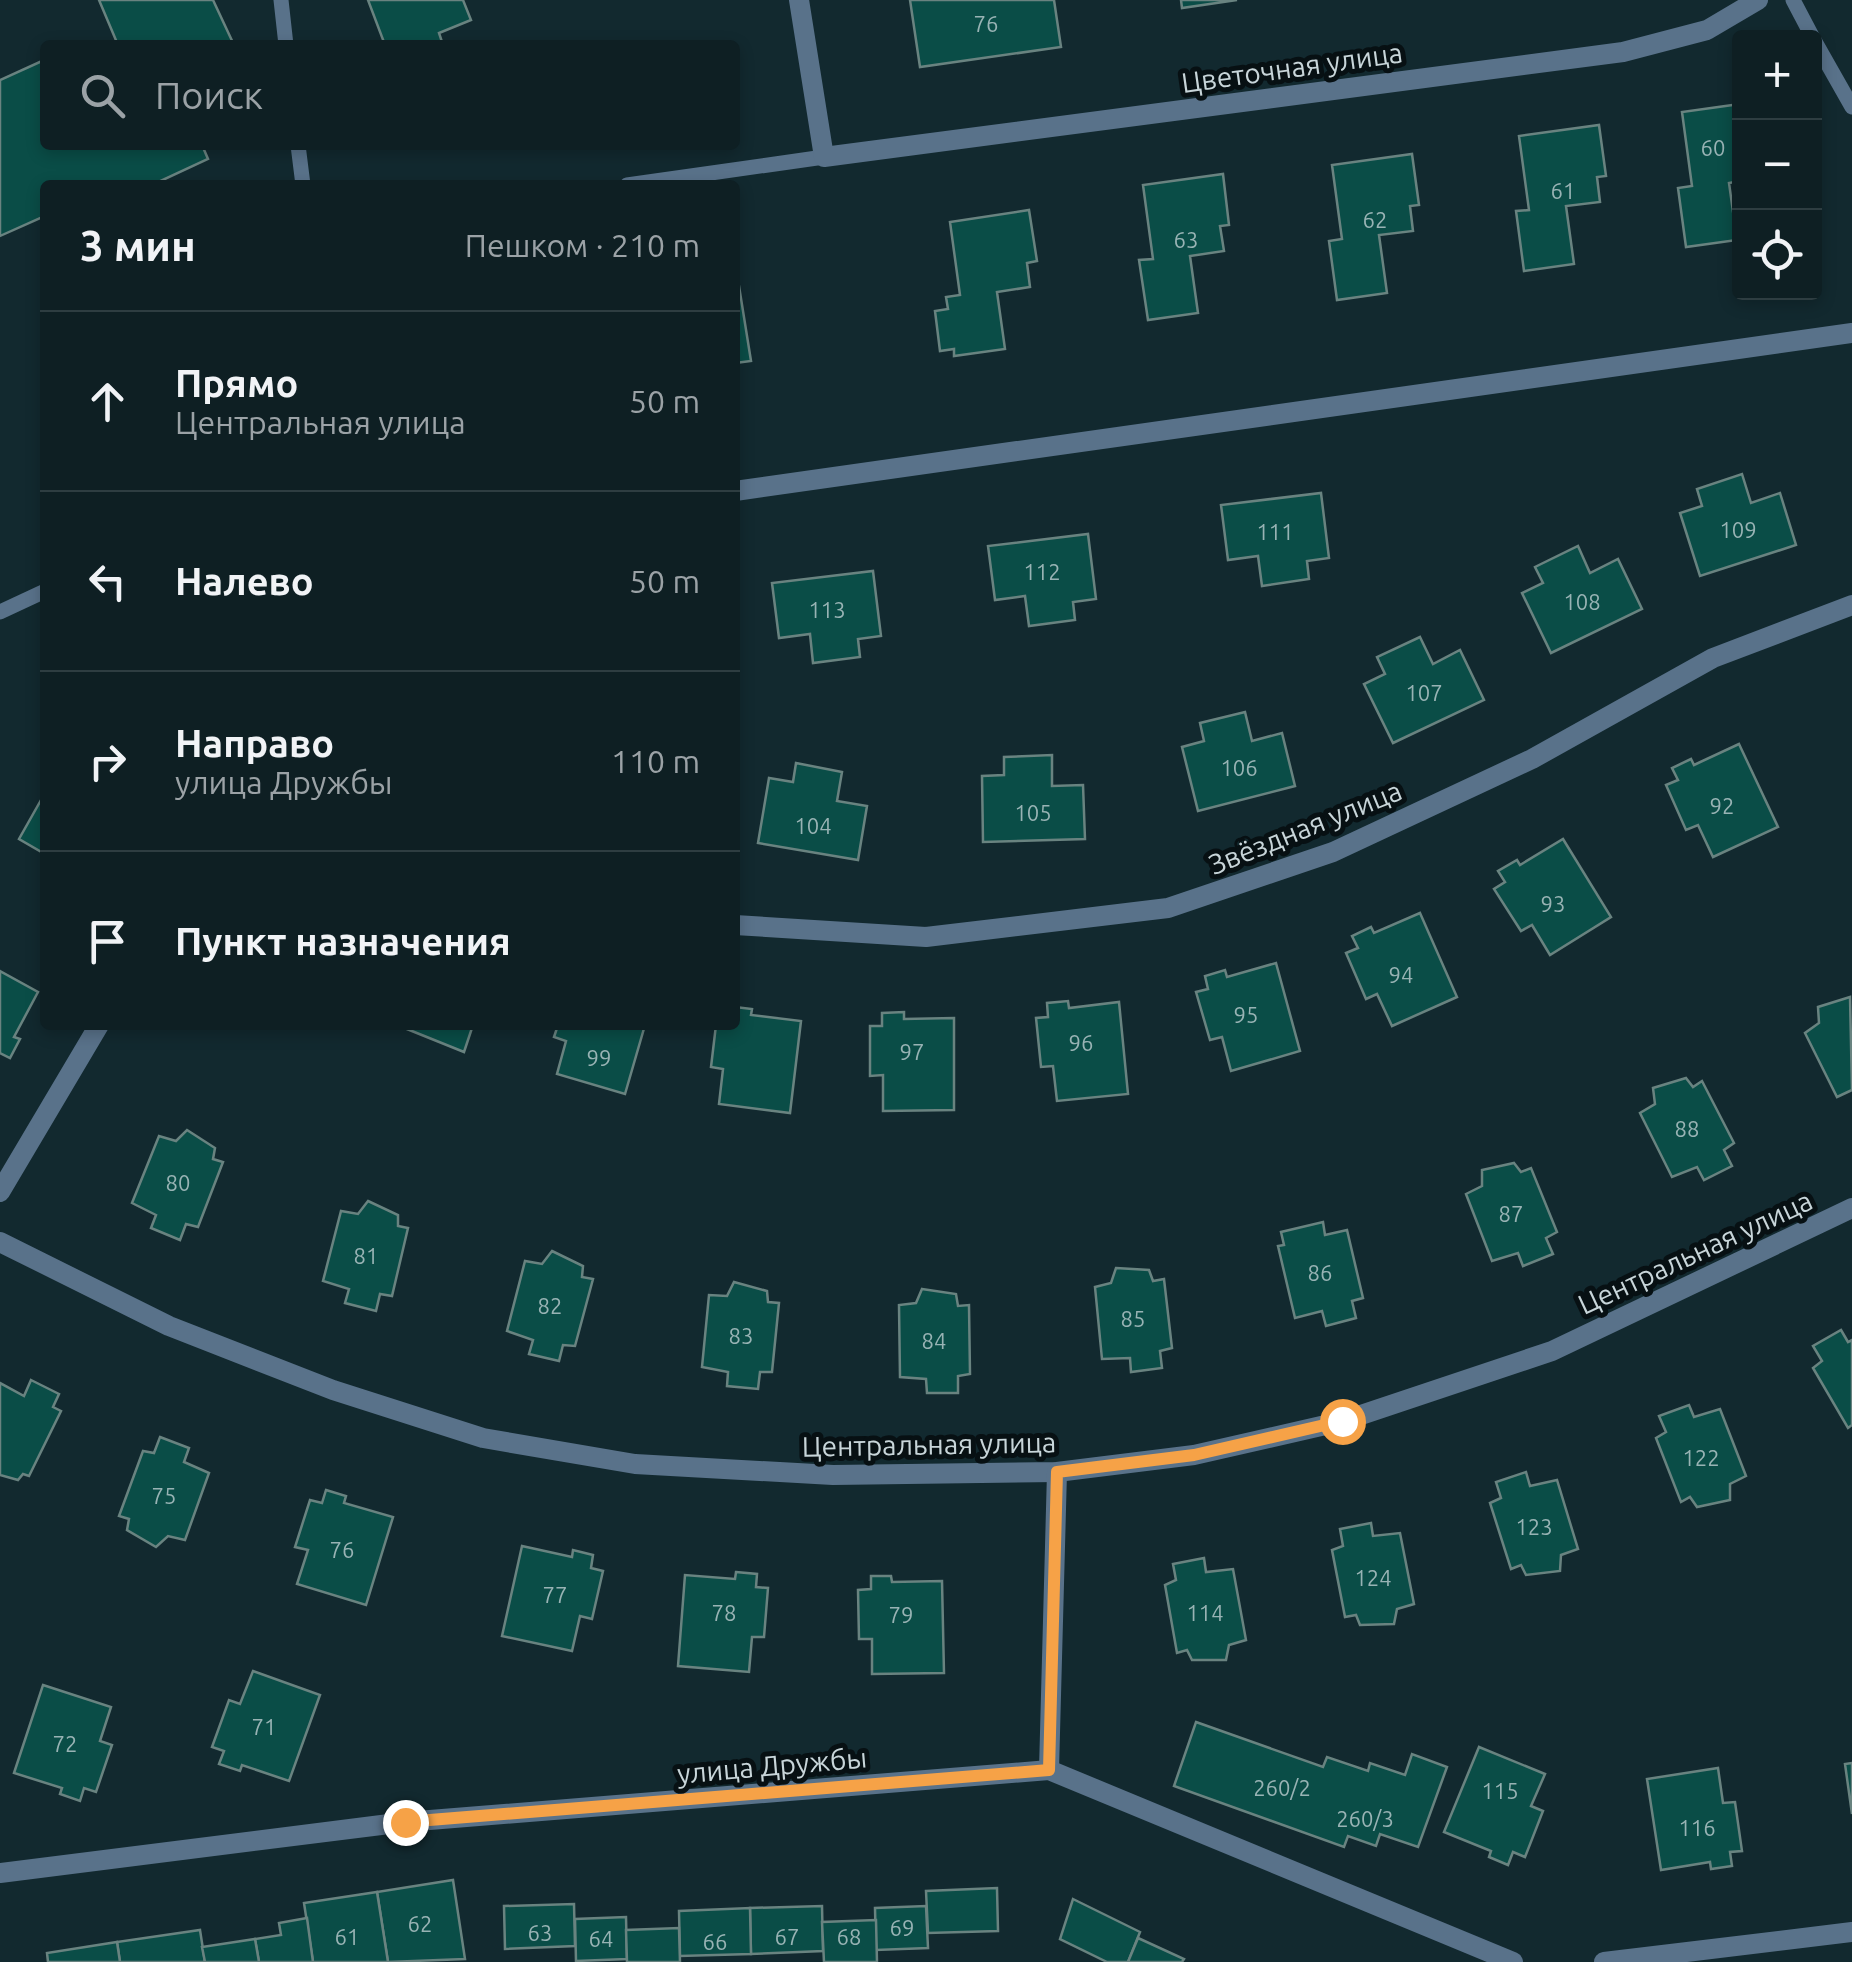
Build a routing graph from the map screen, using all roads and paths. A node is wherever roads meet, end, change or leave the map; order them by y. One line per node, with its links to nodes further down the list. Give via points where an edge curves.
1 (281, 0): 6 (lane)
2 (800, 0): 10 (street)
3 (1758, 0): 10 (street, Цветочная улица, via 1707,30 1623,52)
4 (1792, 0): 5 (lane)
5 (1809, 30)
6 (285, 40)
7 (1822, 54): 8 (lane)
8 (1852, 108)
9 (299, 150): 11 (lane)
10 (824, 157): 12 (lane)
11 (302, 180)
12 (662, 180)
13 (1852, 334): 14 (street)
14 (740, 490)
15 (40, 593): 17 (lane)
16 (1852, 606): 18 (street, Звёздная улица, via 1713,658 1532,759 1332,852 1168,908 926,938)
17 (0, 612)
18 (740, 925)
19 (95, 1030): 20 (street)
20 (0, 1192)
21 (1852, 1208): 23 (street, Центральная улица, via 1552,1351 1360,1415 1194,1455)
22 (0, 1242): 23 (street, Центральная улица, via 168,1326 333,1390 483,1438 635,1464 834,1475)
23 (1057, 1472): 24 (street)
24 (1049, 1770): 25 (street, улица Дружбы, via 405,1822); 27 (street, улица Дружбы)
25 (0, 1873)
26 (1852, 1932): 28 (street)
27 (1514, 1962)
28 (1604, 1962)

